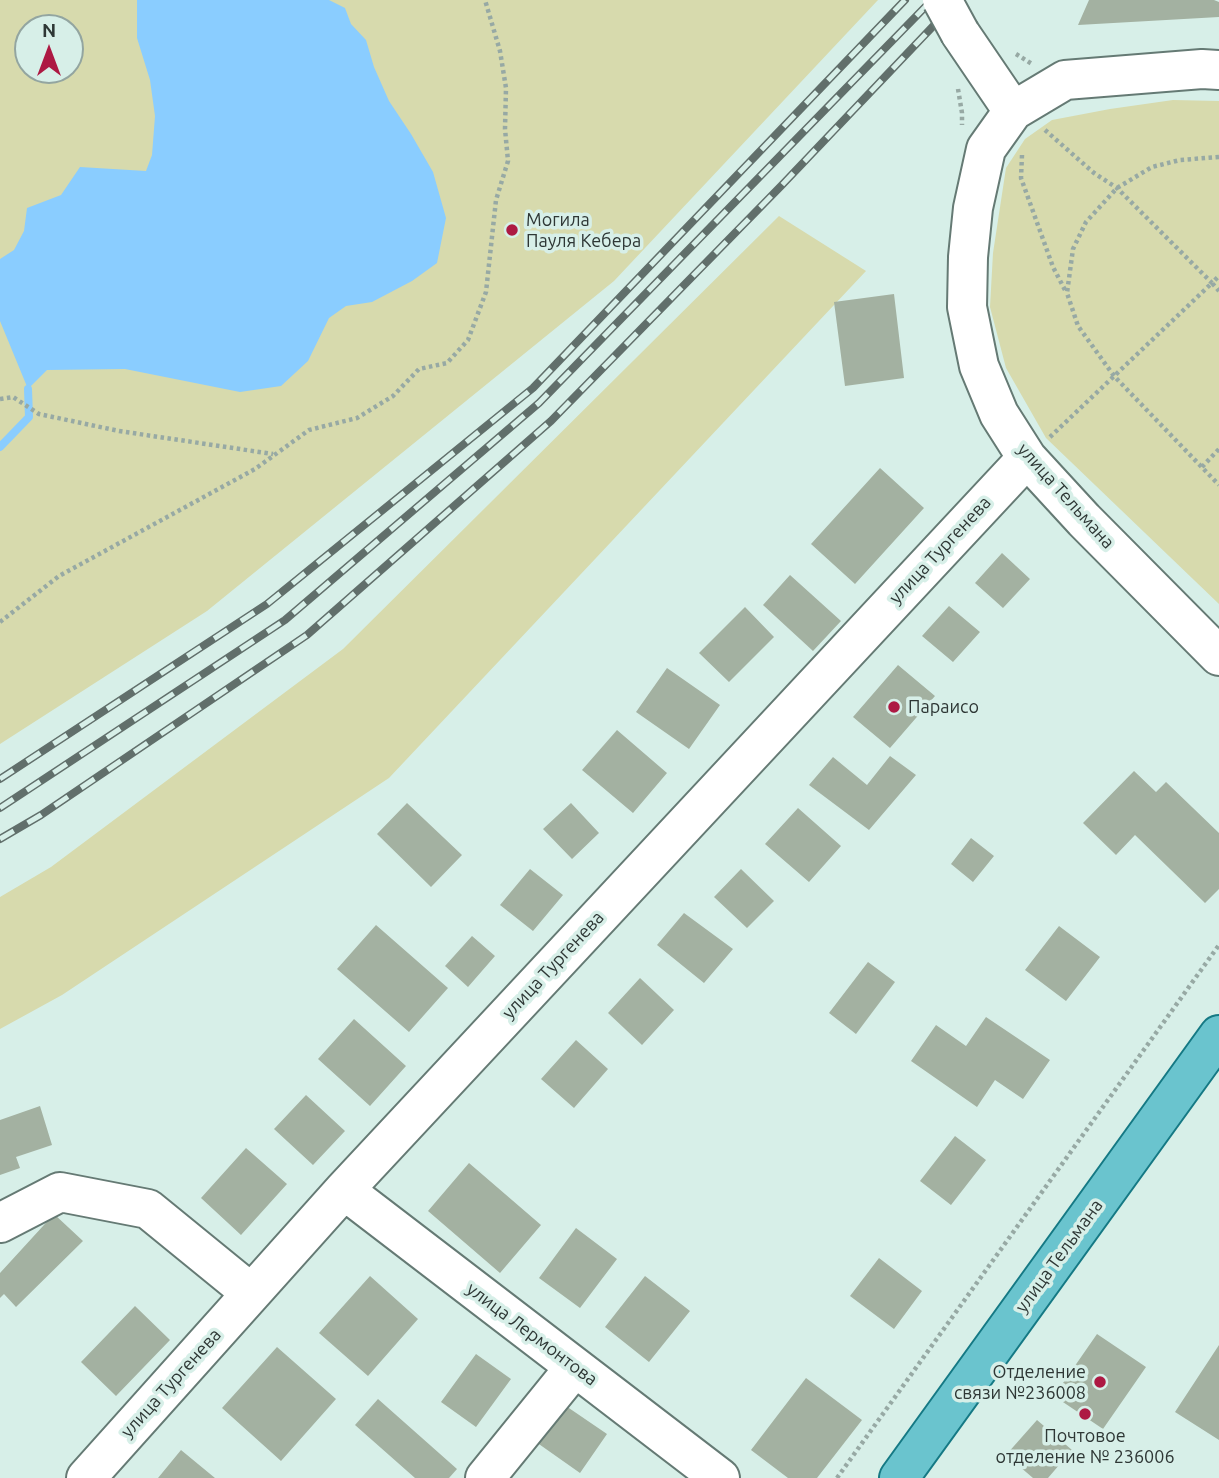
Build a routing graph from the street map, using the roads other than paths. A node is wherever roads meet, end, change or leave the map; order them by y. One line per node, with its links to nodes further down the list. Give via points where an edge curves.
1 (942, 0): 3 (street, bridge, via 960,33)
2 (1219, 70): 3 (street, улица Тельмана, via 1065,80)
3 (1028, 119): 4 (street, улица Тельмана, via 986,149 973,208 967,307 979,366 999,414)
4 (1027, 458): 5 (street, улица Тельмана); 7 (street, улица Тургенева)
5 (1219, 656)
6 (1219, 1035): 14 (main road, улица Тельмана)
7 (344, 1190): 9 (street, улица Тургенева); 10 (street, улица Лермонтова)
8 (0, 1223): 9 (street, via 60,1192 148,1209)
9 (251, 1293): 11 (street, улица Тургенева)
10 (575, 1367): 12 (street); 13 (street, улица Лермонтова)
11 (86, 1478)
12 (485, 1478)
13 (720, 1478)
14 (899, 1478)

